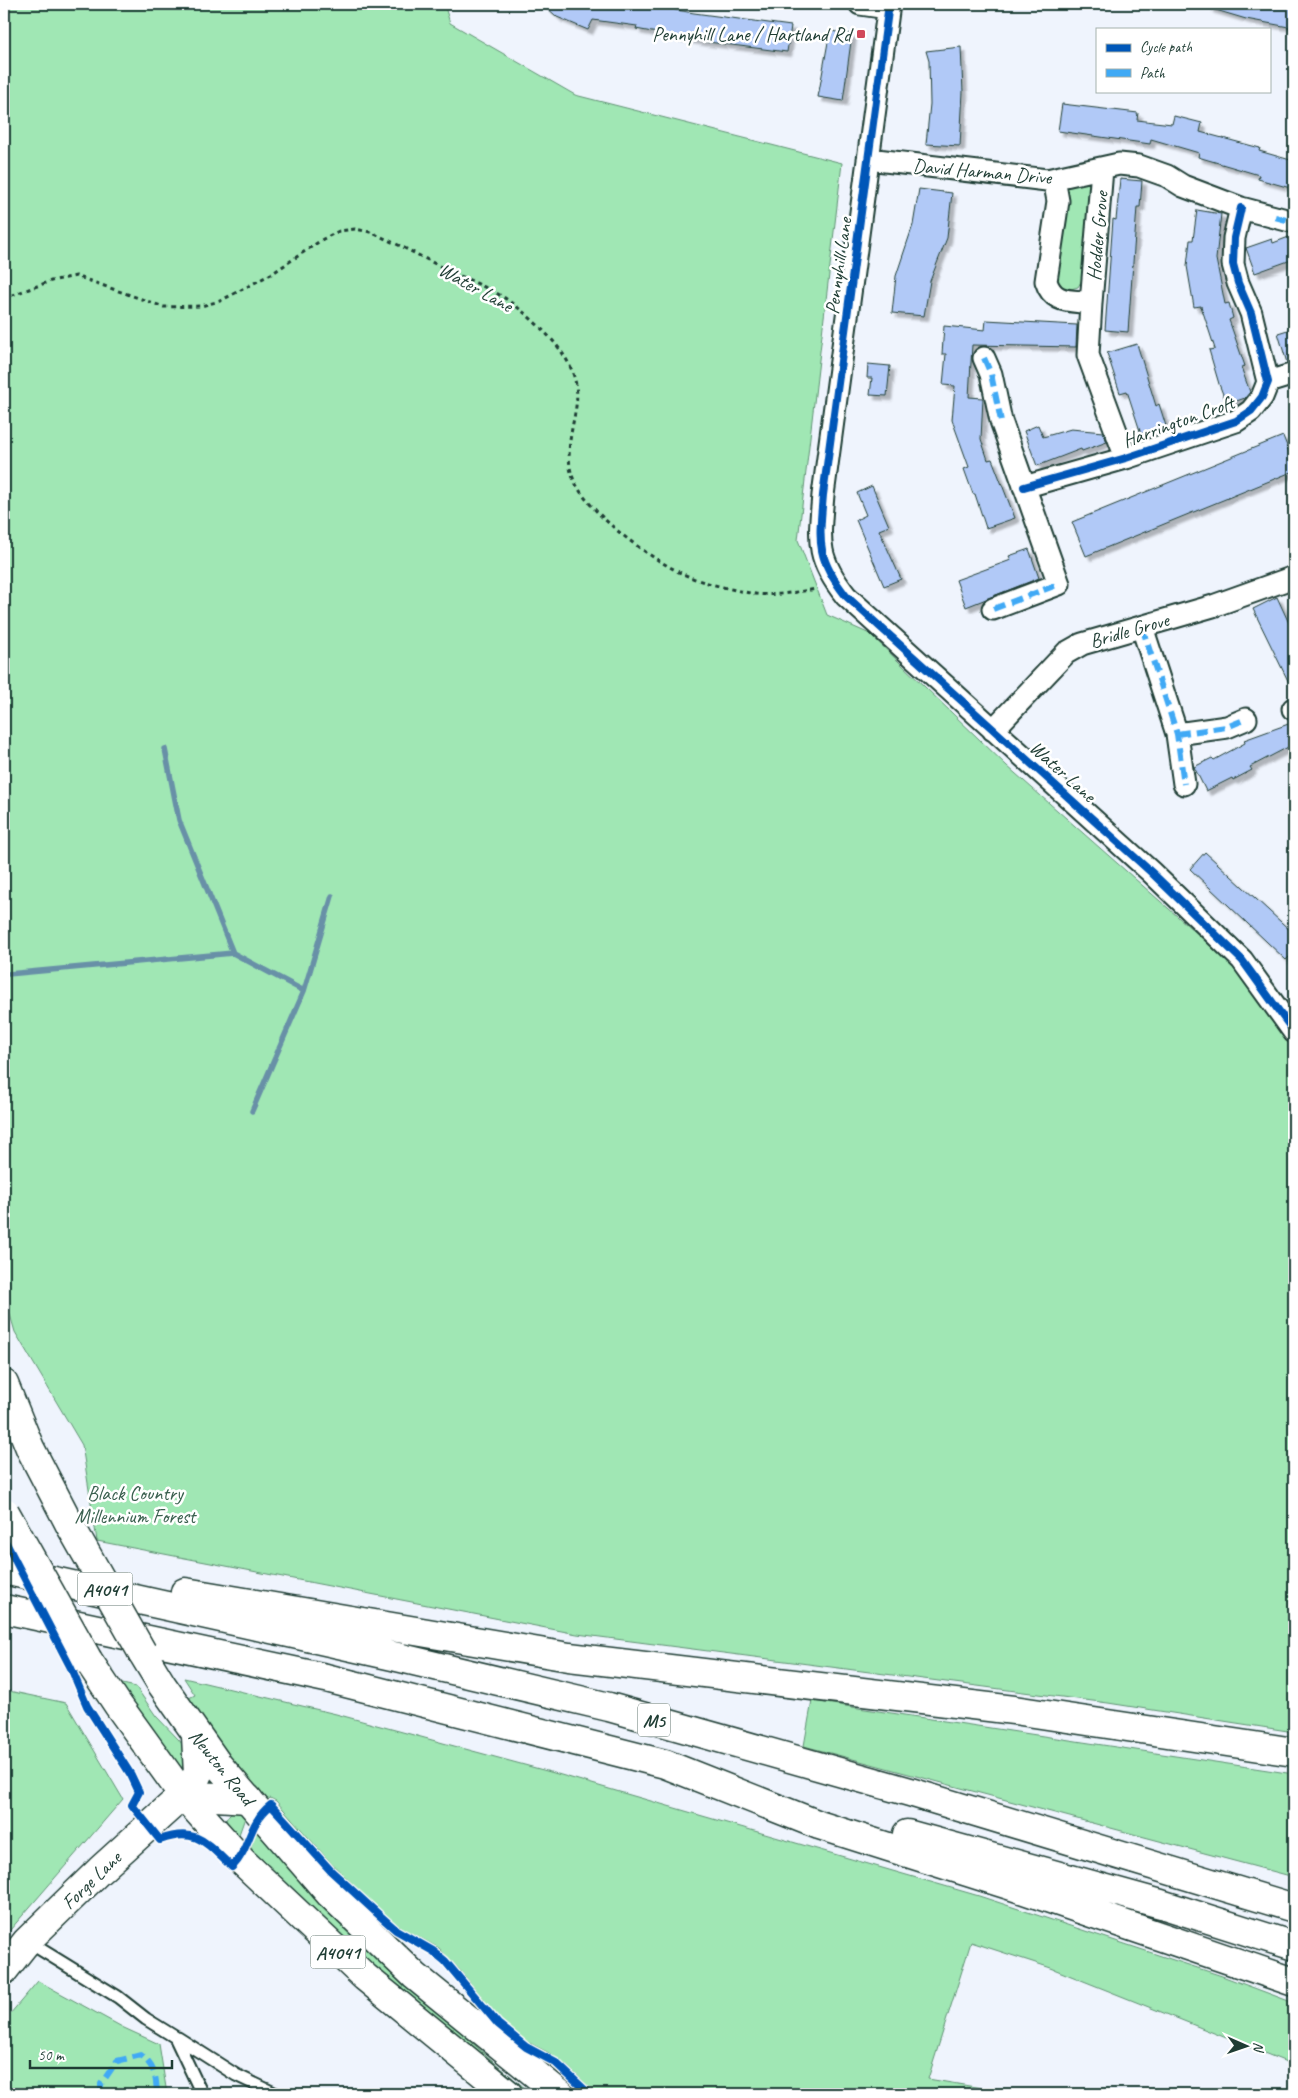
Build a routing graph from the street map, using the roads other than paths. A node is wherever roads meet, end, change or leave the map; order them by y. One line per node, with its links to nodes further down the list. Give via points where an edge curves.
1 (860, 4): 2 (street)
2 (889, 6): 3 (street, Pennyhill Lane)
3 (868, 160): 5 (street, David Harman Drive); 14 (street, Pennyhill Lane)
4 (1102, 169): 5 (street, David Harman Drive); 6 (street, David Harman Drive, via 1119,164 1139,166); 8 (street, Hodder Grove)
5 (1054, 180): 8 (street, Hodder Grove, via 1058,202 1046,281 1050,291 1061,300)
6 (1241, 208): 7 (street, David Harman Drive); 11 (street, via 1232,264 1251,313)
7 (1294, 222)
8 (1091, 302): 12 (street, Hodder Grove, via 1088,355)
9 (984, 358): 13 (street)
10 (1294, 374): 11 (street)
11 (1268, 382): 12 (street, Harrington Croft, via 1251,411 1236,421)
12 (1126, 458): 13 (street, Harrington Croft)
13 (1024, 487): 16 (street, via 1059,584)
14 (820, 532): 19 (street, Water Lane, via 824,563 846,596)
15 (1294, 577): 17 (street, Bridle Grove)
16 (993, 609)
17 (1142, 627): 19 (street, Bridle Grove, via 1082,644 1066,653); 20 (street)
18 (1246, 719): 20 (street, via 1228,727)
19 (993, 730): 22 (street, Water Lane, via 1151,872 1242,960)
20 (1177, 734): 21 (street)
21 (1184, 784)
22 (1294, 1032)
23 (4, 1384): 28 (main road, Newton Road / A4041, bridge, via 30,1448 70,1525 116,1609)
24 (4, 1511): 31 (main road, A4041, bridge, via 88,1660)
25 (4, 1562): 29 (main road, via 569,1657 1014,1710)
26 (4, 1570): 33 (main road, M5, via 609,1707 910,1792)
27 (4, 1608): 30 (main road, M5, via 326,1678 665,1764)
28 (196, 1736): 31 (main road, Forge Lane, via 198,1774); 32 (main road, Newton Road / A4041)
29 (1294, 1752)
30 (691, 1774): 35 (main road, M5, via 1161,1904); 38 (main road, M5, via 818,1825 1018,1888)
31 (183, 1795): 32 (main road); 34 (main road, Forge Lane); 42 (main road, A4041, via 240,1858 364,1977)
32 (248, 1799): 37 (main road, Newton Road / A4041, via 330,1894)
33 (1294, 1908)
34 (27, 1942): 36 (main road, Forge Lane); 39 (lane)
35 (1294, 1946)
36 (4, 1970)
37 (415, 1976): 43 (main road, via 461,2028); 44 (main road, Newton Road / A4041)
38 (1294, 1982)
39 (175, 2037): 40 (lane); 41 (lane, via 236,2075)
40 (202, 2094)
41 (276, 2094)
42 (508, 2094)
43 (538, 2094)
44 (560, 2094)

